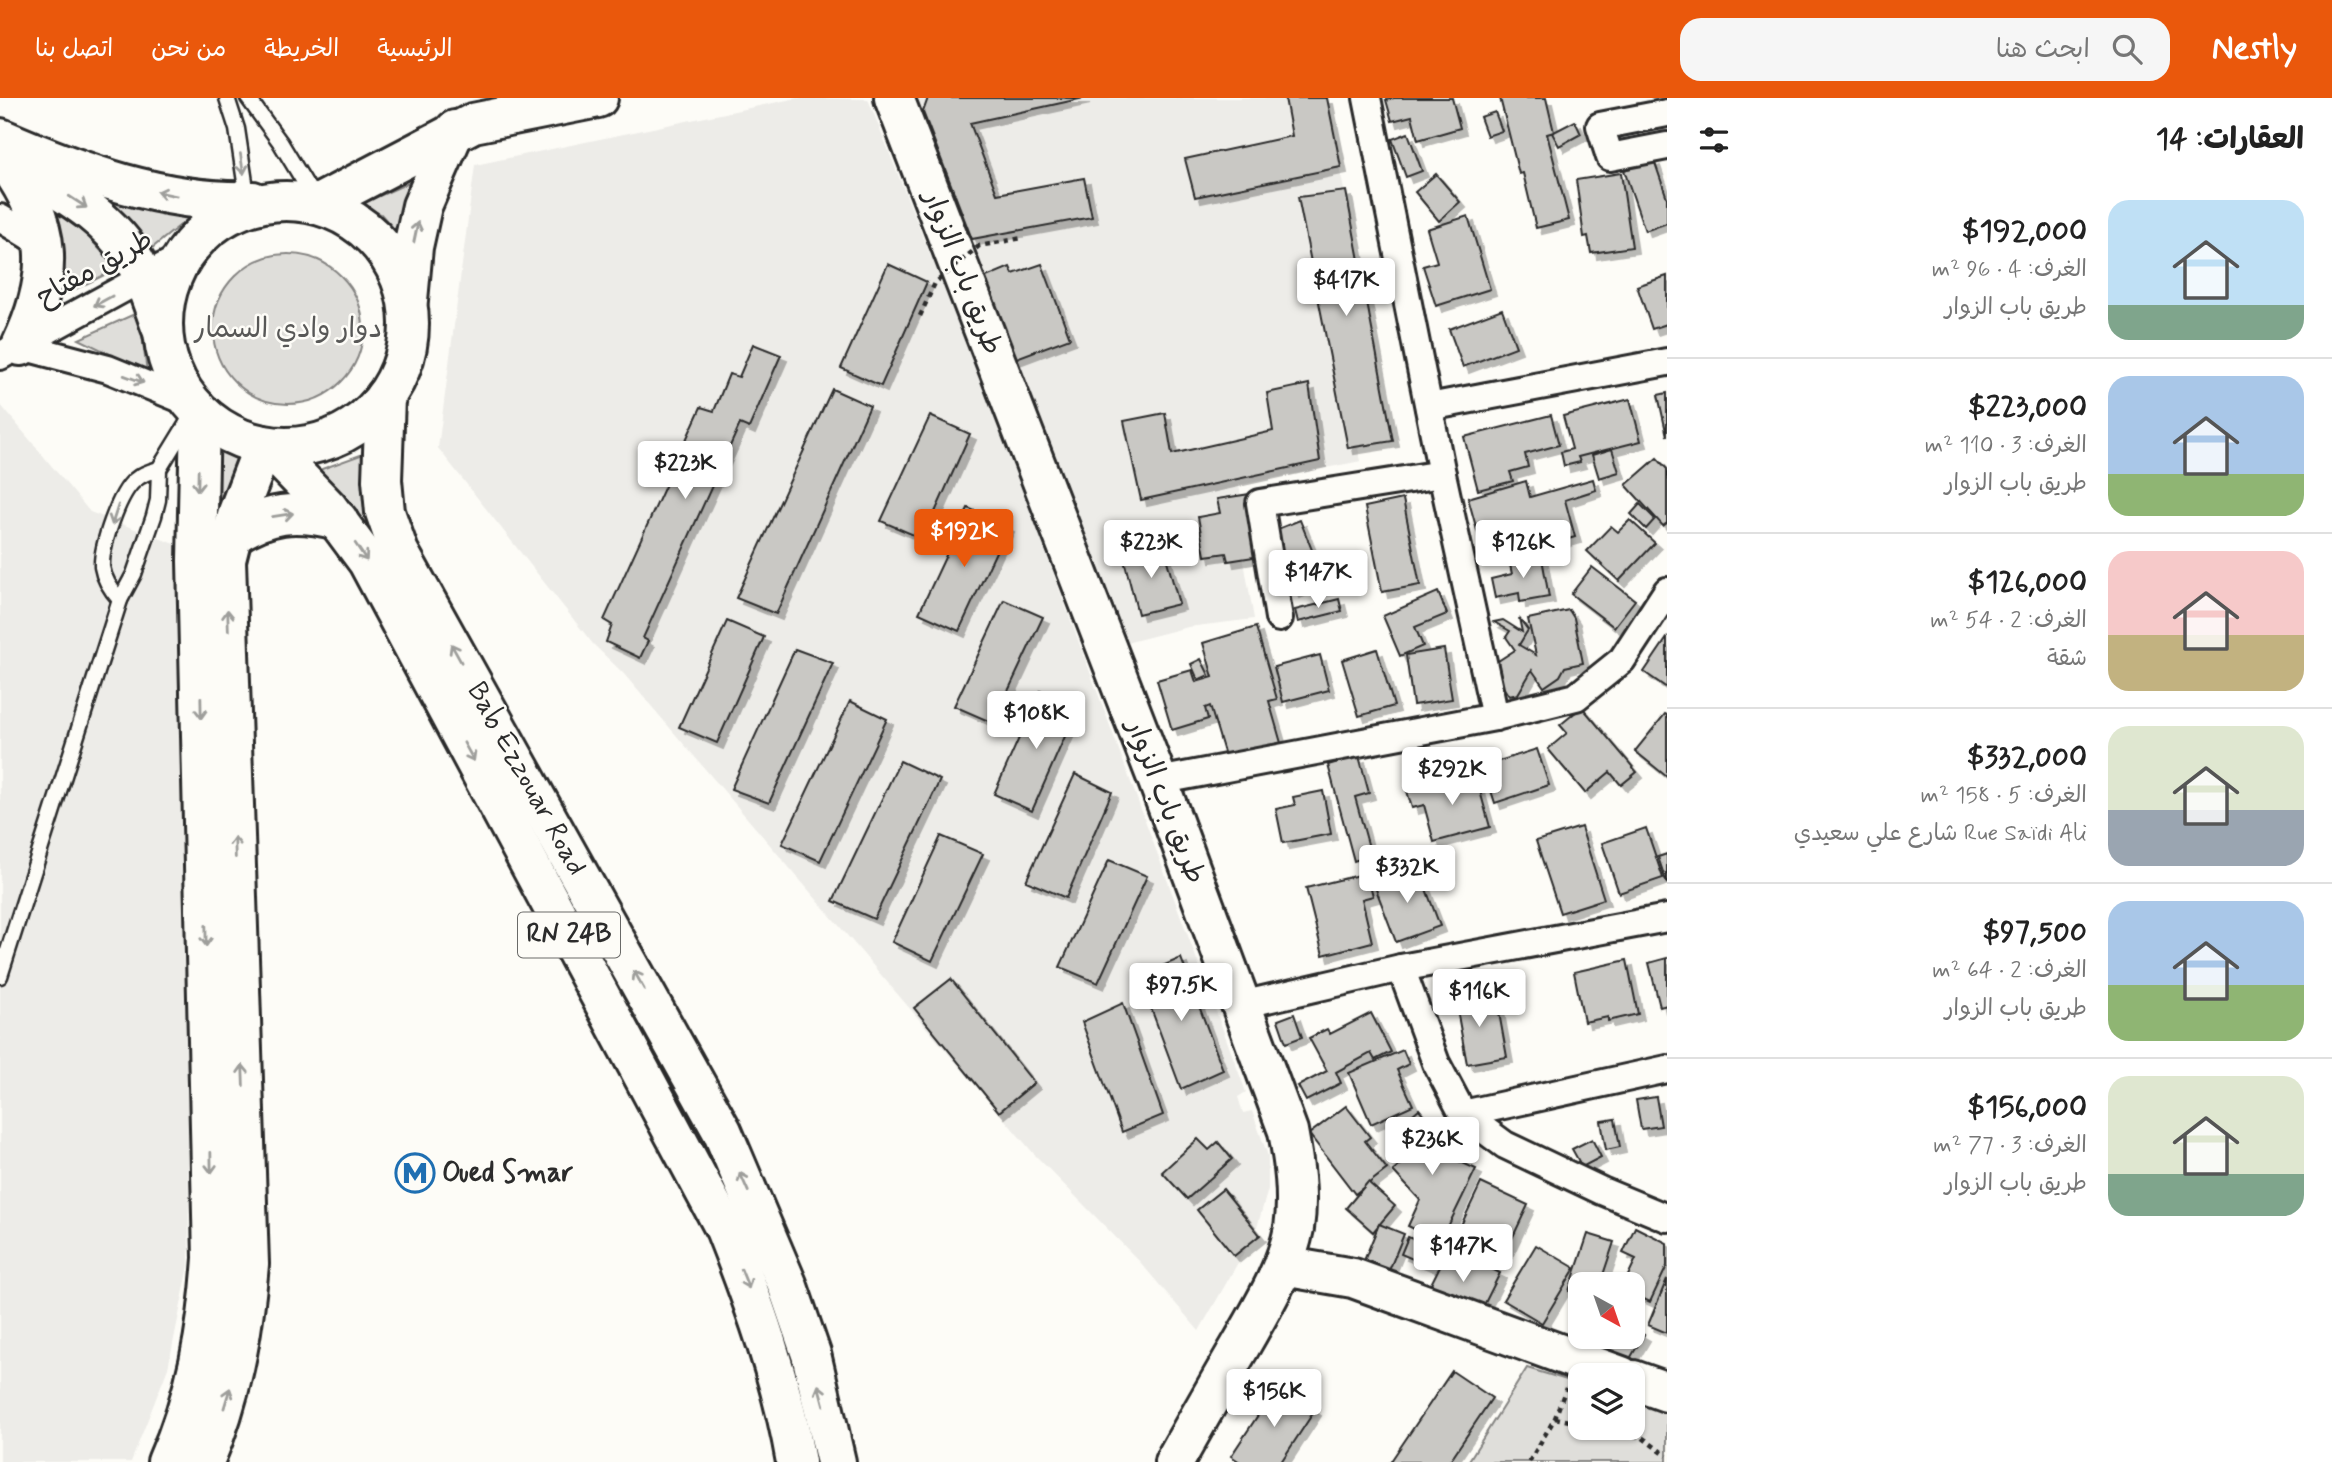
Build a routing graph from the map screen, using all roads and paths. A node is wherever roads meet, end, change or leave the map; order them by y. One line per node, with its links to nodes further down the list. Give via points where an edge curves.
1 (227, 98): 12 (lane, one-way to 12, via 245,182)
2 (248, 98): 11 (lane, via 280,142)
3 (598, 98): 7 (main road)
4 (894, 98): 35 (main road, طريق باب الزوار)
5 (1367, 98): 24 (street)
6 (1667, 113): 9 (street, via 1600,127 1610,157)
7 (455, 130): 11 (main road); 18 (main road, one-way to 7, via 422,206)
8 (0, 138): 12 (main road, one-way to 8, via 180,197 52,161)
9 (1667, 146)
10 (0, 153): 15 (main road, via 22,183); 17 (main road, one-way to 17, via 92,211 117,234)
11 (300, 202): 12 (main road); 18 (main road, via 350,218 377,239 396,267)
12 (220, 214): 16 (main road)
13 (0, 218): 15 (street)
14 (1022, 238): 19 (path, bridge, via 979,246 935,283)
15 (44, 245): 21 (main road, via 38,305)
16 (183, 256): 17 (street, طريق مفتاح); 20 (main road, via 167,291)
17 (143, 280): 20 (main road); 21 (street, طريق مفتاح, one-way to 21)
18 (408, 300): 23 (main road, via 409,334 402,367)
19 (920, 316)
20 (163, 331): 25 (main road, via 171,370)
21 (11, 351): 25 (street, one-way to 25, via 108,369)
22 (1667, 362): 24 (street)
23 (385, 397): 26 (main road, via 362,421 333,438 301,446); 41 (main road, Bab Ezzouar Road, one-way to 23, via 399,552 385,512 382,480)
24 (1429, 407): 28 (street)
25 (196, 408): 26 (main road, via 238,438); 27 (lane); 56 (main road, one-way to 56, via 214,1258 200,1364)
26 (264, 445): 29 (main road, Bab Ezzouar Road / RN 24B); 30 (main road)
27 (159, 469): 32 (lane, via 155,516); 32 (lane, one-way to 32, via 127,489 103,555 107,584)
28 (1442, 474): 33 (street, via 1260,503); 34 (street)
29 (338, 520): 30 (main road, one-way to 29, via 271,516 316,514); 42 (main road, Bab Ezzouar Road / RN 24B, one-way to 42, via 381,584)
30 (231, 536): 57 (main road, one-way to 30, via 234,1373 249,1264 226,561)
31 (1667, 591): 34 (street, via 1622,660 1576,696)
32 (120, 600): 38 (lane)
33 (1279, 618)
34 (1495, 717): 35 (street)
35 (1158, 781): 39 (main road, طريق باب الزوار)
36 (1667, 918): 37 (street)
37 (1401, 968): 39 (street); 43 (street, via 1436,1063)
38 (0, 975)
39 (1241, 1006): 47 (main road, طريق باب الزوار, via 1288,1131 1294,1164 1297,1197)
40 (1667, 1069): 43 (street)
41 (690, 1071): 42 (main road, via 677,1084); 44 (main road, Bab Ezzouar Road)
42 (650, 1087): 45 (main road, Bab Ezzouar Road / RN 24B)
43 (1463, 1114): 46 (street, via 1505,1144)
44 (722, 1131): 45 (main road, via 703,1126); 59 (main road, Bab Ezzouar Road, one-way to 44, via 811,1354 787,1284)
45 (674, 1133): 58 (main road, Bab Ezzouar Road / RN 24B, one-way to 58, via 725,1229 752,1297 775,1367)
46 (1667, 1218)
47 (1283, 1266): 48 (main road, via 1353,1278); 60 (main road, طريق باب الزوار)
48 (1576, 1359): 49 (main road); 52 (path)
49 (1587, 1363)
50 (1645, 1384): 51 (main road)
51 (1667, 1392)
52 (1555, 1418): 53 (path); 61 (path)
53 (1568, 1421)
54 (1645, 1440): 55 (path)
55 (1667, 1456)
56 (167, 1462)
57 (204, 1462)
58 (796, 1462)
59 (836, 1462)
60 (1174, 1462)
61 (1529, 1462)

